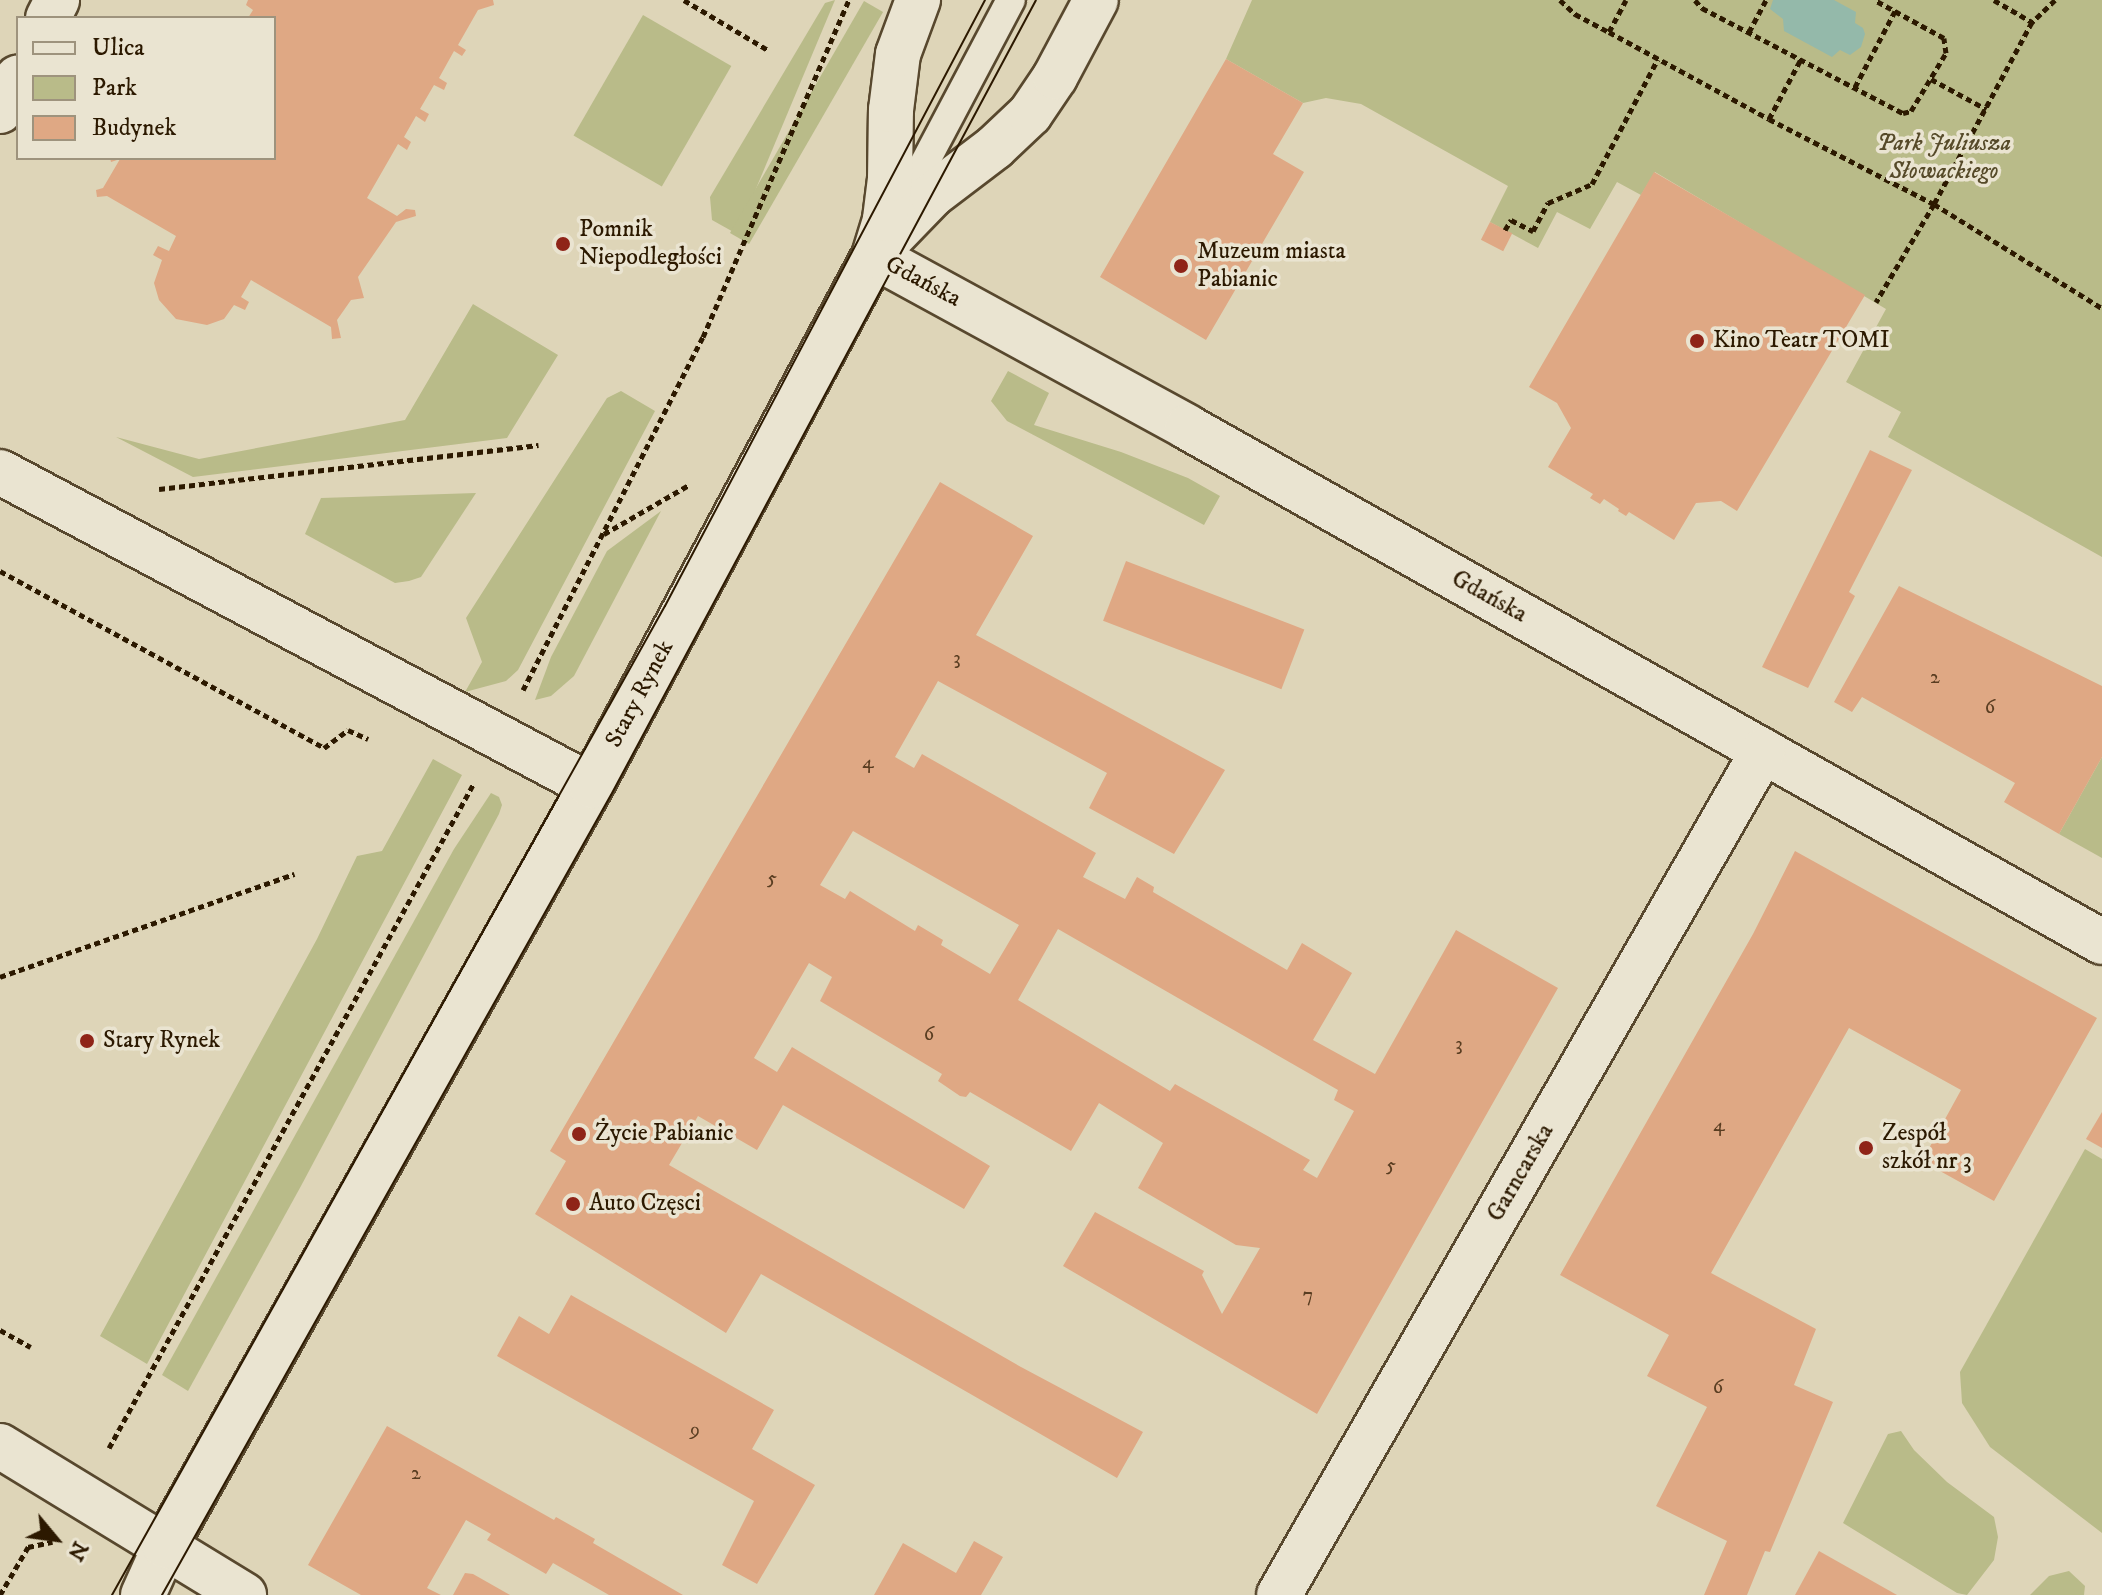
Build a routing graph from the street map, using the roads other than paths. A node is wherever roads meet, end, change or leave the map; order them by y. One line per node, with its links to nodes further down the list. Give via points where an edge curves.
1 (918, 0): 6 (street, Stary Rynek, via 898,54 890,179)
2 (1011, 0): 6 (lane)
3 (1096, 0): 6 (street, Stary Rynek, via 1030,114 932,195)
4 (16, 81): 5 (street)
5 (0, 111)
6 (874, 256): 8 (street, Gdańska); 9 (street, Stary Rynek)
7 (0, 472): 9 (street)
8 (1763, 751): 10 (street, Gdańska); 17 (street, Garncarska)
9 (591, 786): 12 (street, Stary Rynek)
10 (2102, 942)
11 (0, 1446): 12 (street)
12 (165, 1546): 13 (street); 14 (lane); 15 (street); 16 (street)
13 (130, 1595)
14 (137, 1595)
15 (143, 1595)
16 (244, 1595)
17 (1279, 1595)

